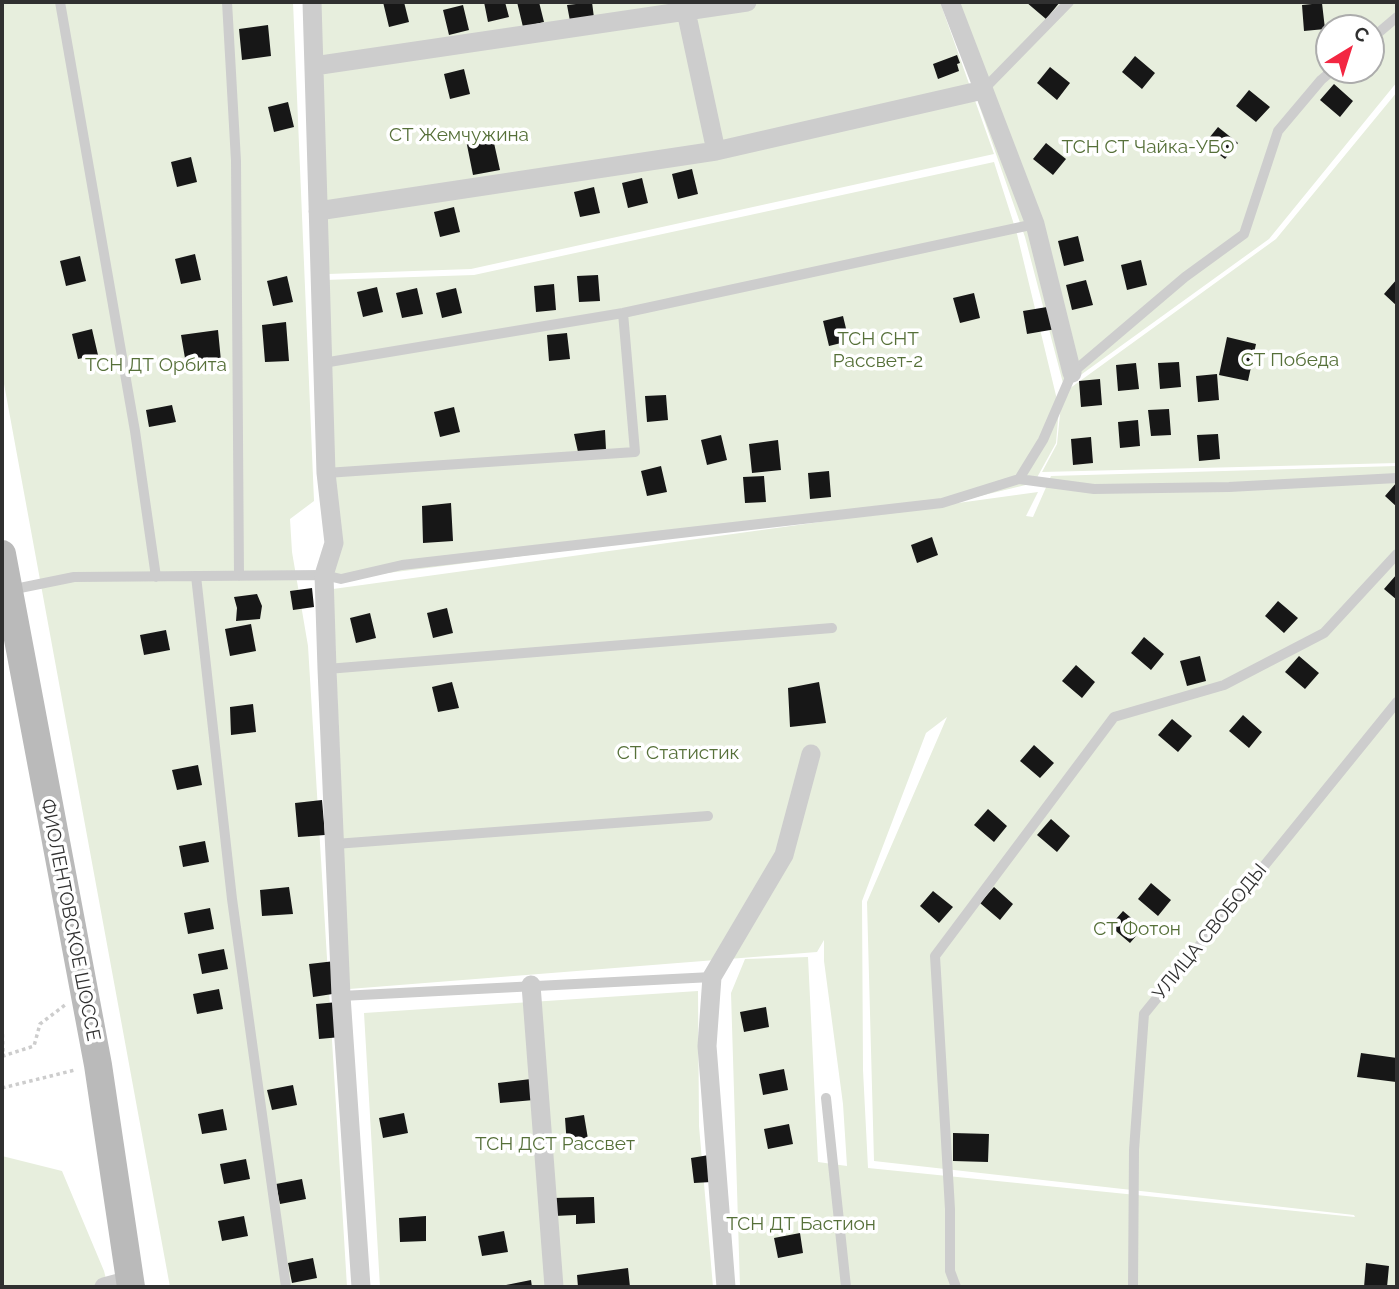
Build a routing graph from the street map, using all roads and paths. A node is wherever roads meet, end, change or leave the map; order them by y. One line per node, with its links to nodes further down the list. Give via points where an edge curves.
1 (60, 2): 25 (lane)
2 (227, 2): 24 (lane, via 236,161)
3 (312, 2): 8 (street)
4 (747, 2): 7 (street)
5 (950, 2): 10 (street)
6 (1069, 2): 10 (lane)
7 (686, 11): 8 (street); 11 (street)
8 (314, 66): 12 (street)
9 (1318, 84): 16 (lane, via 1278,131 1244,234 1185,277)
10 (983, 90): 11 (street); 13 (street)
11 (716, 151): 12 (street)
12 (318, 211): 15 (street)
13 (1035, 224): 14 (lane); 16 (street)
14 (623, 313): 15 (lane); 17 (lane, via 635,452)
15 (323, 363): 17 (street)
16 (1072, 373): 19 (lane, via 1043,440)
17 (326, 473): 22 (street, via 334,543)
18 (1397, 478): 19 (lane, via 1094,489)
19 (1019, 479): 22 (lane, via 942,503 402,565 341,579)
20 (2, 554): 26 (main road, ФИОЛЕНТОВСКОЕ ШОССЕ)
21 (1397, 554): 47 (lane, via 1324,634 1224,685 1114,717 934,956 950,1271)
22 (324, 575): 24 (lane); 28 (street)
23 (196, 576): 24 (lane); 25 (lane); 42 (lane, via 232,899)
24 (239, 576)
25 (156, 577): 26 (lane, via 74,577)
26 (9, 590): 35 (main road, ФИОЛЕНТОВСКОЕ ШОССЕ)
27 (832, 628): 28 (lane)
28 (327, 669): 32 (street)
29 (1397, 702): 48 (lane, УЛИЦА СВОБОДЫ, via 1143,1014 1134,1150)
30 (811, 754): 33 (street, via 784,855)
31 (708, 816): 32 (lane)
32 (335, 844): 36 (street)
33 (712, 977): 34 (lane); 45 (street, via 707,1046)
34 (531, 985): 36 (lane); 44 (street)
35 (83, 991): 37 (path, via 40,1024 34,1046 3,1056); 38 (main road, ФИОЛЕНТОВСКОЕ ШОССЕ)
36 (341, 996): 43 (street)
37 (2, 1020)
38 (98, 1065): 39 (path); 41 (main road, ФИОЛЕНТОВСКОЕ ШОССЕ)
39 (2, 1088)
40 (826, 1098): 46 (lane)
41 (122, 1285)
42 (286, 1287)
43 (361, 1287)
44 (554, 1287)
45 (726, 1287)
46 (846, 1287)
47 (956, 1287)
48 (1133, 1287)

